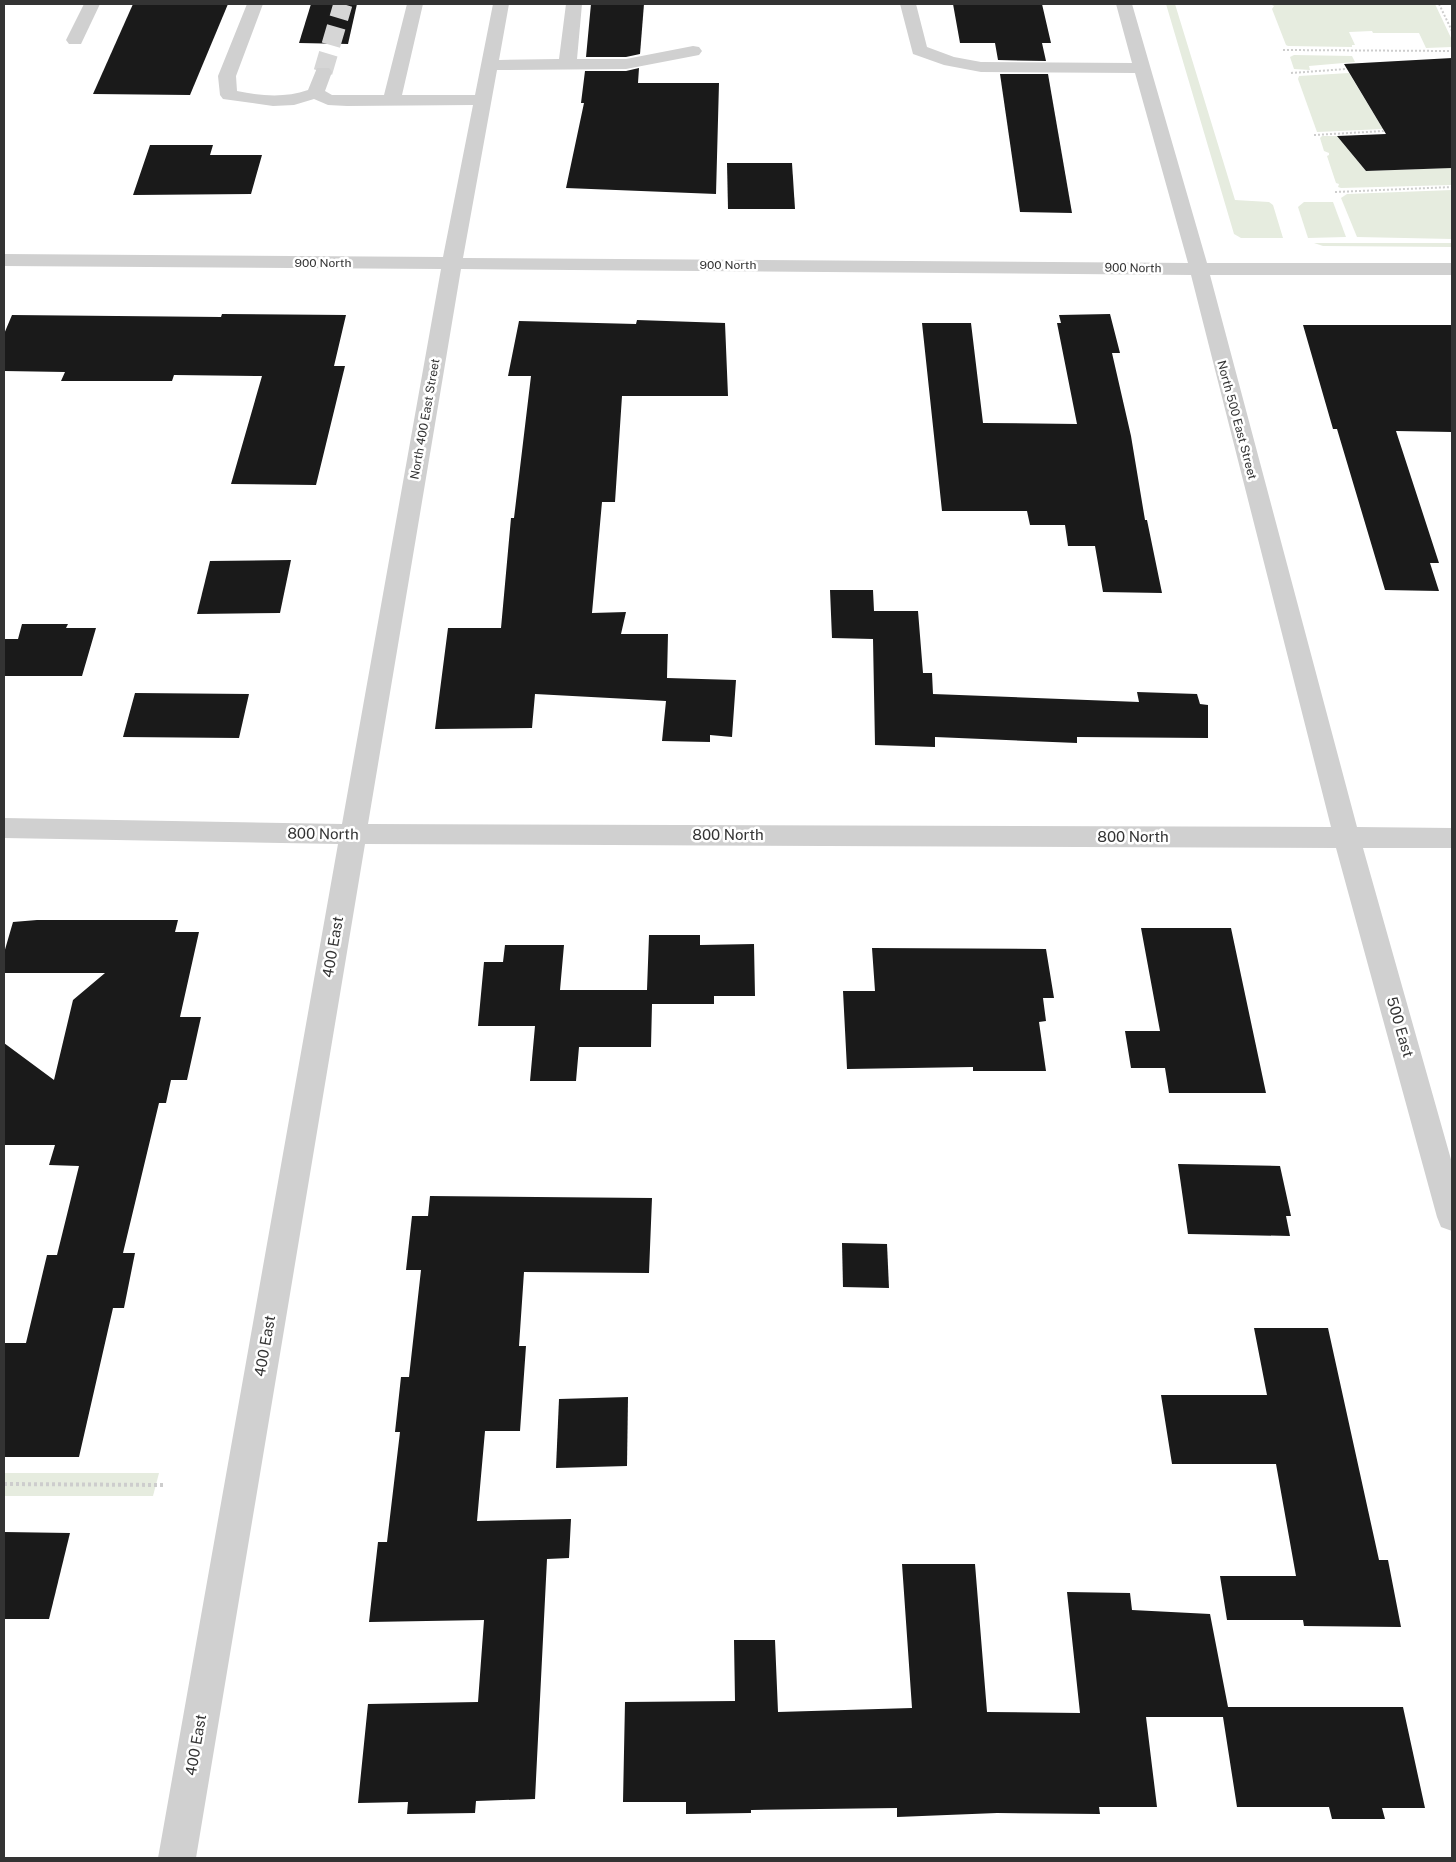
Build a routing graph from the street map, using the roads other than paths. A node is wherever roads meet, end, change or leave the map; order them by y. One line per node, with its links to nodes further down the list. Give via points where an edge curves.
1 (92, 4): 8 (street)
2 (255, 4): 14 (street, via 227,76 229,95 255,101 296,101)
3 (415, 4): 16 (street)
4 (501, 4): 10 (street, North 400 East Street)
5 (574, 4): 11 (street)
6 (908, 4): 12 (street, via 919,50 950,61 981,67)
7 (1124, 4): 12 (street, North 500 East Street)
8 (74, 40)
9 (693, 50): 11 (street, via 626,64)
10 (488, 65): 11 (street); 15 (street, North 400 East Street)
11 (568, 65)
12 (1143, 68): 19 (street, North 500 East Street)
13 (323, 72): 14 (street)
14 (316, 93): 16 (street, via 328,100)
15 (482, 100): 16 (street); 18 (street, North 400 East Street)
16 (392, 101)
17 (4, 260): 18 (street, 900 North)
18 (452, 263): 19 (street, 900 North); 22 (street, North 400 East Street)
19 (1199, 269): 20 (street, 900 North); 23 (street, North 500 East Street)
20 (1452, 269)
21 (4, 828): 22 (street, 800 North)
22 (353, 834): 23 (street, 800 North); 26 (street, 400 East)
23 (1347, 838): 24 (street, 800 North); 25 (street, 500 East)
24 (1452, 838)
25 (1452, 1217)
26 (177, 1858)

